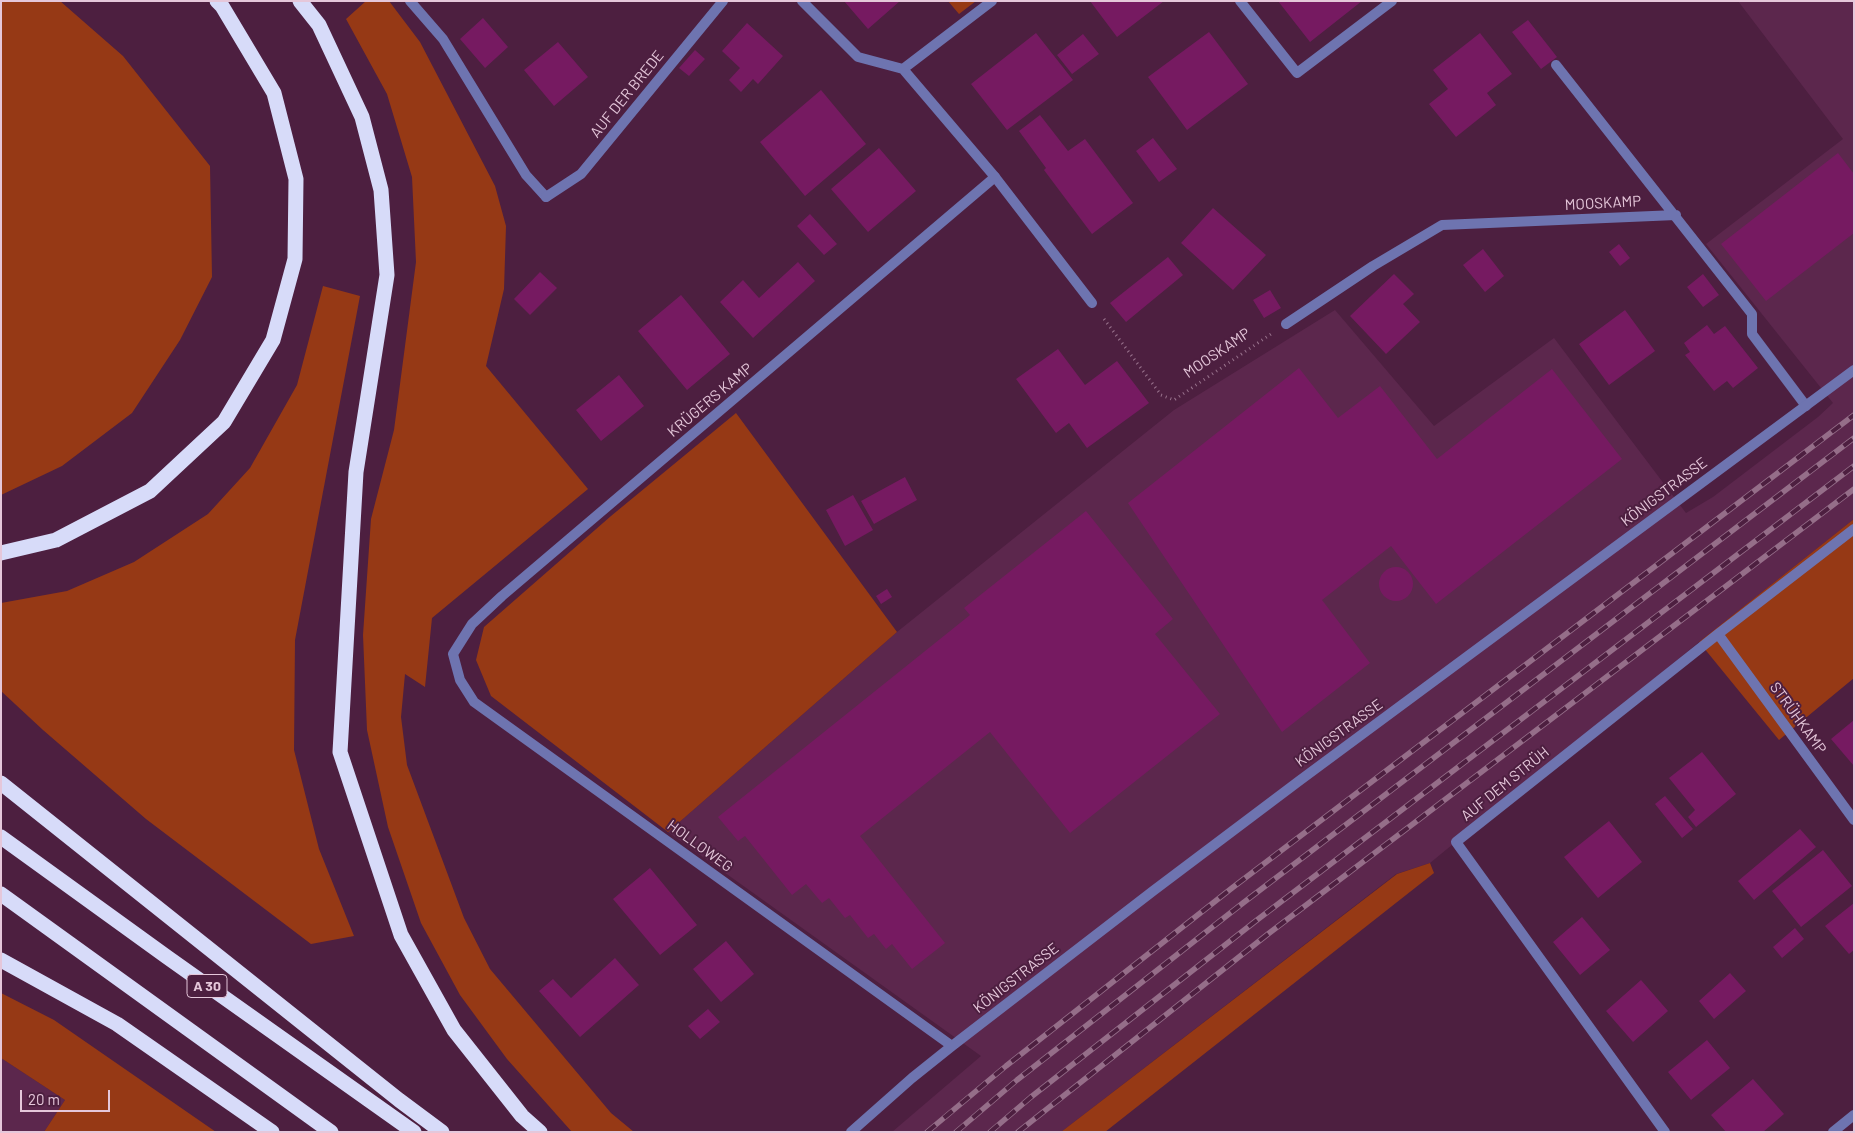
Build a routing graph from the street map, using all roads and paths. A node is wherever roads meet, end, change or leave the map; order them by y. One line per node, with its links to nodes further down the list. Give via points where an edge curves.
1 (216, 1): 18 (highway, via 274,93 296,179 295,259 273,340 224,422 150,491 56,540)
2 (300, 1): 32 (highway, via 318,25 362,117 381,190 387,275 356,472 340,752 401,935 454,1030 522,1116)
3 (410, 1): 4 (street, AUF DER BREDE, via 443,39 526,175 546,197 581,174)
4 (723, 1)
5 (802, 1): 10 (street, via 858,57)
6 (992, 1): 10 (street)
7 (1240, 1): 8 (street, via 1297,73)
8 (1392, 1)
9 (1556, 65): 12 (street)
10 (903, 69): 11 (street)
11 (995, 177): 13 (street); 20 (street, KRÜGERS KAMP, via 502,596 472,624)
12 (1676, 214): 14 (street, MOOSKAMP, via 1442,225); 16 (street, via 1752,314 1752,334)
13 (1092, 303): 14 (path, MOOSKAMP, via 1161,396 1174,400)
14 (1286, 324)
15 (1854, 370): 16 (street, KÖNIGSTRASSE)
16 (1806, 406): 26 (street, KÖNIGSTRASSE, via 1299,781)
17 (1854, 529): 19 (street, AUF DEM STRÜH)
18 (1, 553)
19 (1718, 634): 22 (street, STRÜHKAMP); 34 (street, AUF DEM STRÜH, via 1456,842)
20 (453, 654): 26 (street, HOLLOWEG, via 460,680 474,702)
21 (1, 783): 31 (highway)
22 (1854, 820)
23 (1, 837): 30 (highway, A 30)
24 (1, 894): 29 (highway)
25 (1, 960): 28 (highway, via 117,1024)
26 (952, 1046): 33 (street, KÖNIGSTRASSE)
27 (1854, 1115): 35 (street)
28 (272, 1132)
29 (331, 1132)
30 (414, 1132)
31 (442, 1132)
32 (540, 1132)
33 (851, 1132)
34 (1665, 1132)
35 (1833, 1132)

